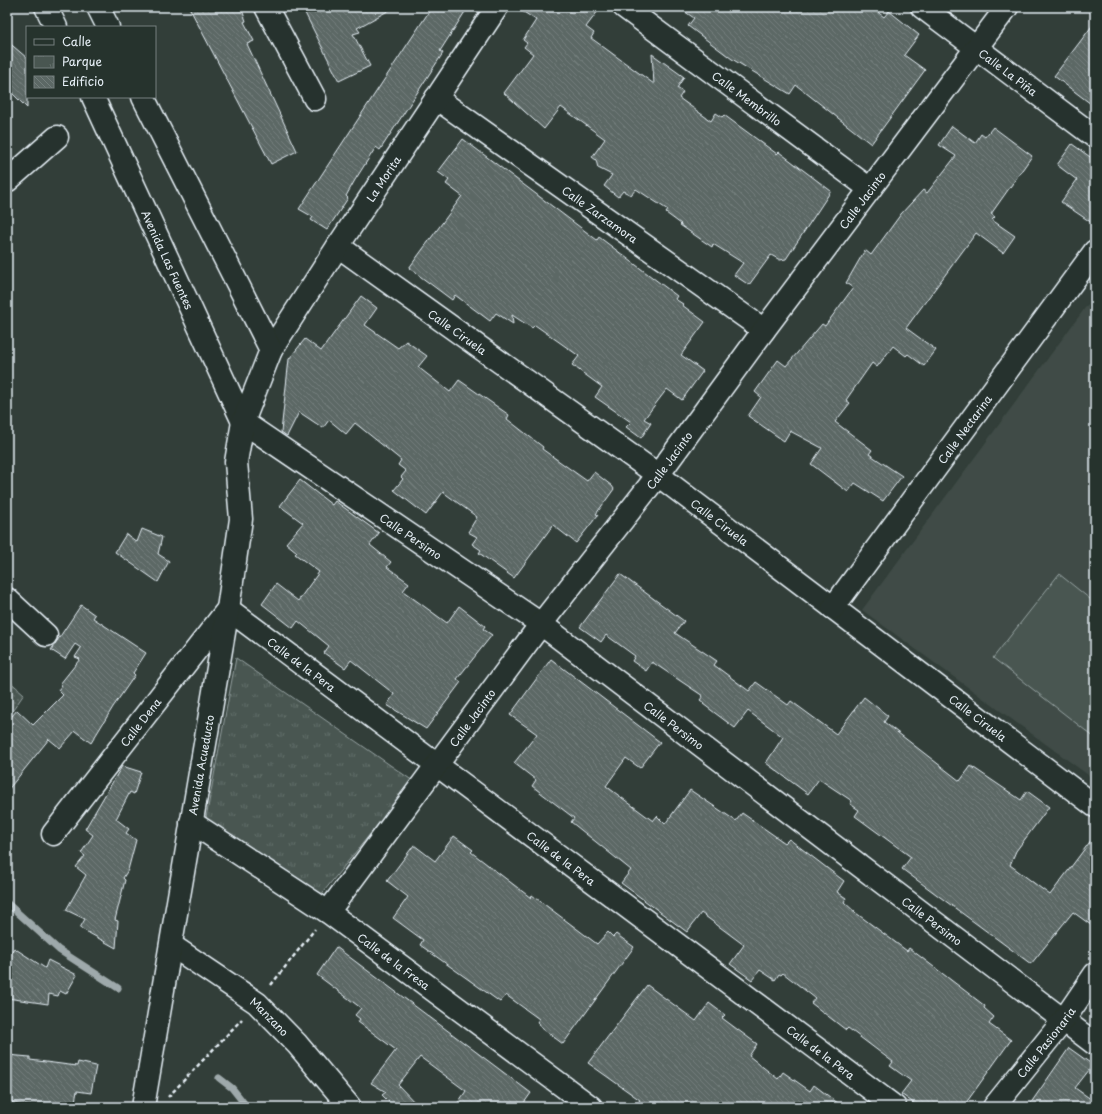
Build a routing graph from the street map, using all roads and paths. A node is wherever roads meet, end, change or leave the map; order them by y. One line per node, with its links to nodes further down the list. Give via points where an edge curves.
1 (46, 7): 8 (street)
2 (98, 7): 9 (street)
3 (266, 7): 14 (street)
4 (497, 7): 13 (street, La Morita)
5 (624, 7): 18 (street, Calle Membrillo)
6 (922, 7): 10 (street, Calle La Piña)
7 (1007, 7): 10 (street, Calle Jacinto)
8 (56, 26)
9 (108, 26)
10 (975, 48): 16 (street, Calle La Piña); 18 (street, Calle Jacinto)
11 (93, 98): 23 (street, Avenida Las Fuentes)
12 (144, 98): 22 (street)
13 (436, 98): 19 (street, La Morita); 21 (street, Calle Zarzamora)
14 (315, 99)
15 (57, 137): 17 (street)
16 (1095, 137)
17 (7, 181)
18 (870, 190): 21 (street, Calle Jacinto)
19 (338, 246): 22 (street, La Morita); 24 (street, Calle Ciruela)
20 (1095, 251): 26 (street, Calle Nectarina)
21 (764, 330): 24 (street, Calle Jacinto)
22 (271, 350): 23 (street, La Morita)
23 (243, 422): 27 (street, Avenida Acueducto, via 236,462 241,519); 28 (street, Calle Persimo)
24 (658, 475): 26 (street, Calle Ciruela); 28 (street, Calle Jacinto)
25 (7, 599): 29 (street)
26 (833, 608): 31 (street, Calle Ciruela)
27 (228, 610): 30 (street, Calle de la Pera); 32 (street, Avenida Acueducto); 33 (street, Calle Dena)
28 (541, 624): 30 (street, Calle Jacinto); 37 (street, Calle Persimo)
29 (46, 635)
30 (435, 766): 34 (street, Calle Jacinto); 42 (street, Calle de la Pera)
31 (1095, 806)
32 (191, 822): 34 (street, Calle de la Fresa); 35 (street, Avenida Acueducto)
33 (53, 834)
34 (328, 912): 41 (street, Calle de la Fresa)
35 (171, 945): 39 (street, Avenida Acueducto); 40 (street, Manzano, via 257,1003 297,1044)
36 (1095, 974): 37 (street, Calle Pasionaria)
37 (1063, 1021): 38 (street, Calle Persimo); 43 (street, Calle Pasionaria)
38 (1095, 1044)
39 (143, 1107)
40 (350, 1107)
41 (591, 1107)
42 (895, 1107)
43 (994, 1107)

